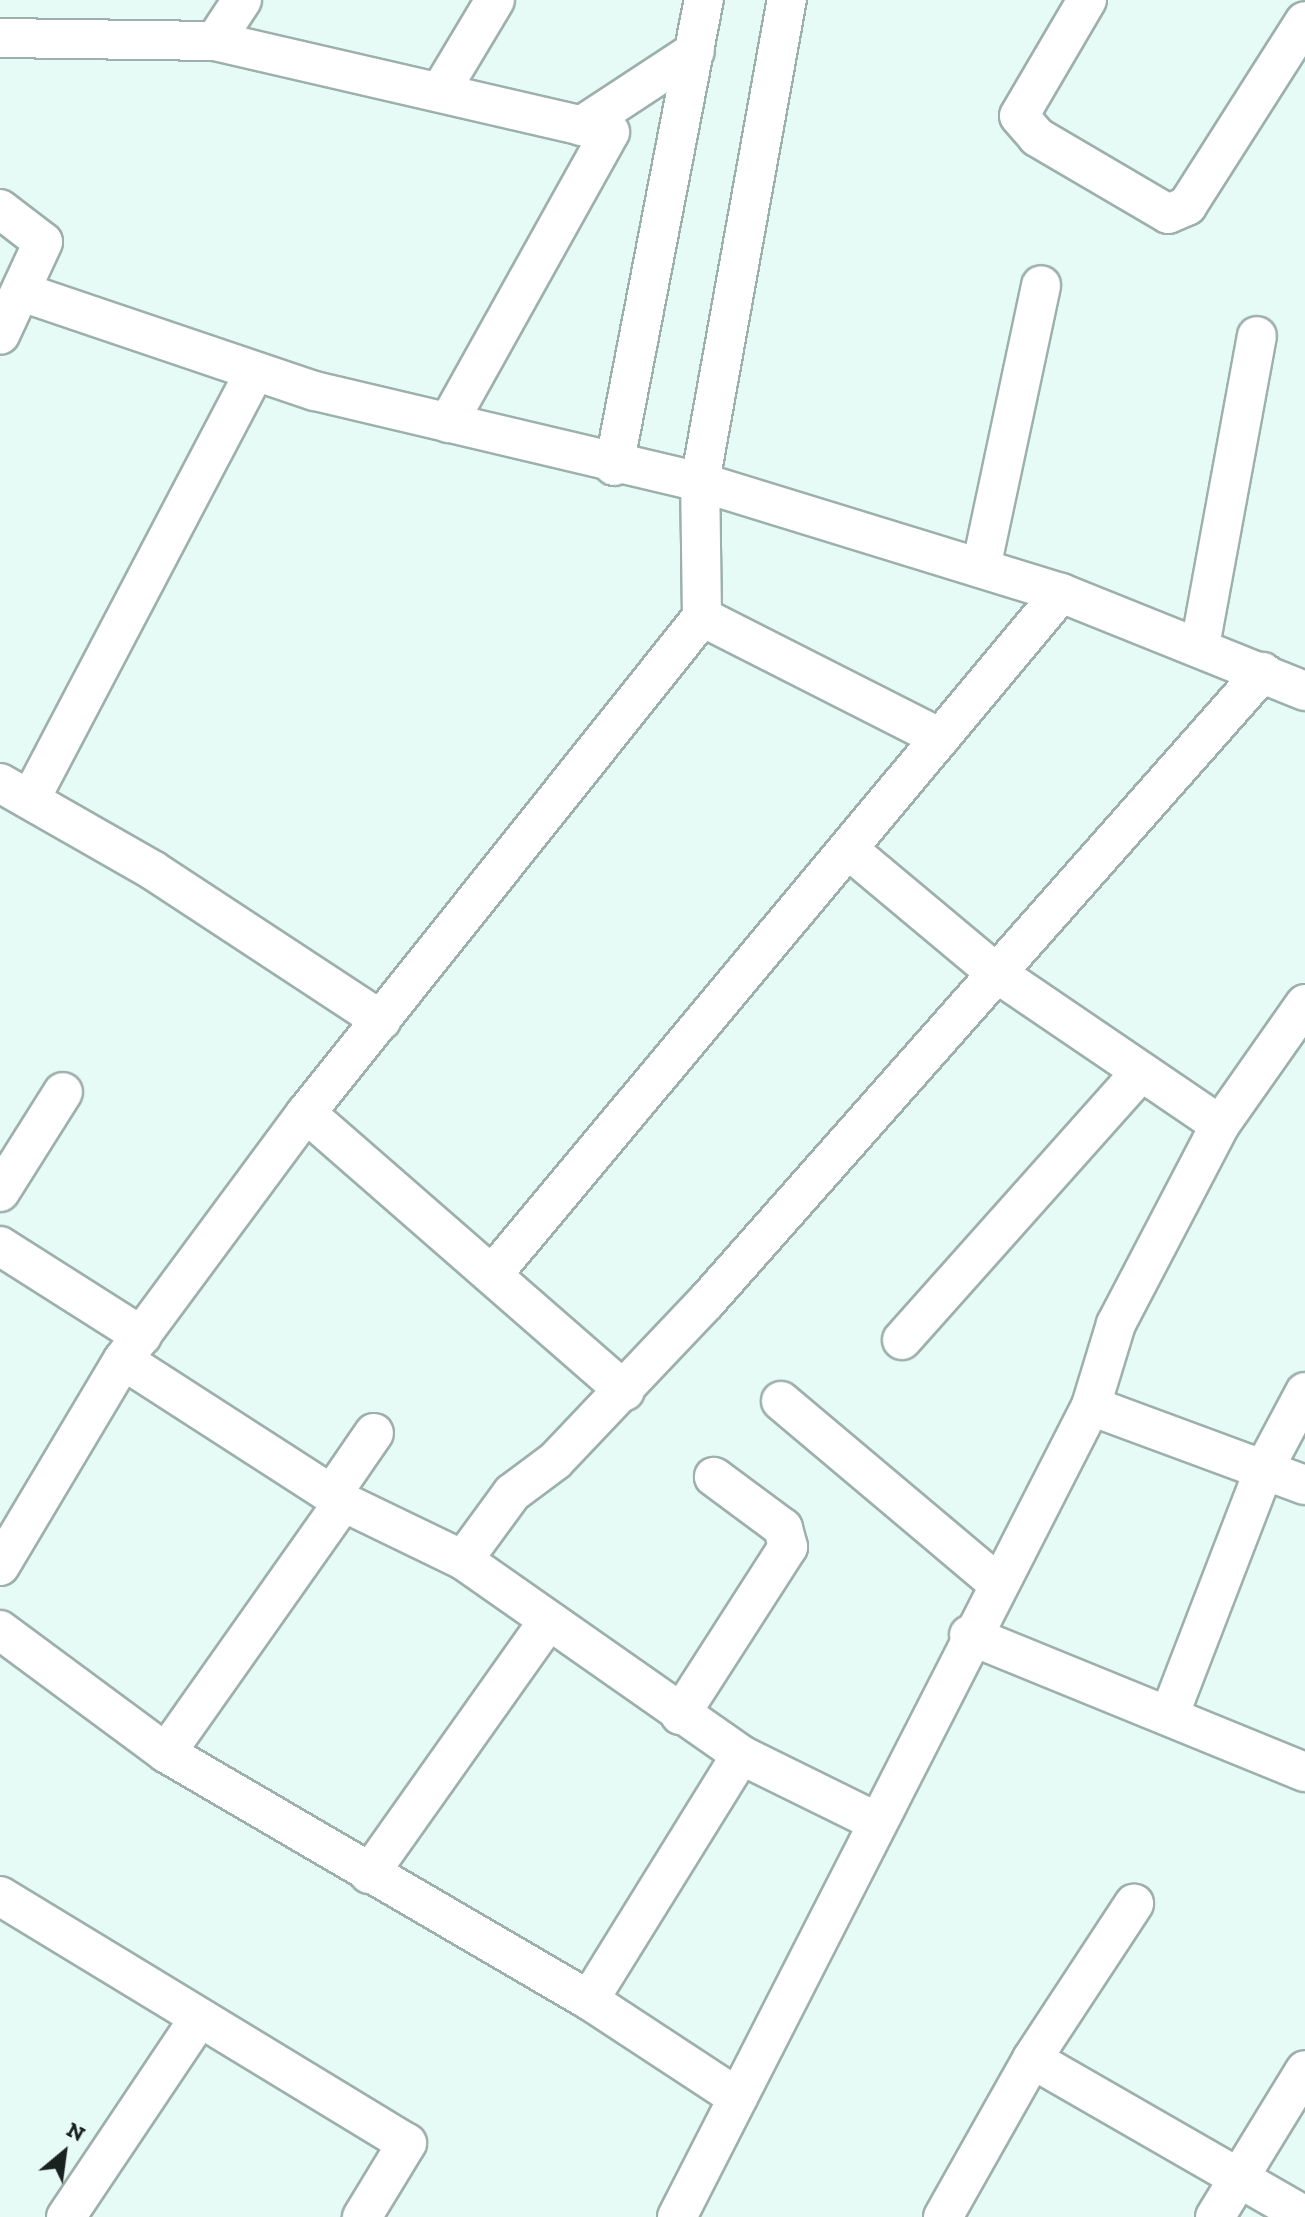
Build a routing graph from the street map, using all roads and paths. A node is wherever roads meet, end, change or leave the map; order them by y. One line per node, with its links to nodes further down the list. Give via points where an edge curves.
1 (242, 0): 8 (street)
2 (495, 0): 10 (street)
3 (704, 0): 9 (street)
4 (787, 0): 20 (street)
5 (1087, 0): 6 (street, via 1019,116 1037,137 1168,214 1187,206)
6 (1305, 21)
7 (0, 38): 8 (street)
8 (215, 41): 10 (street)
9 (695, 51): 11 (street); 19 (street)
10 (440, 92): 11 (street)
11 (581, 126): 18 (street, via 610,132)
12 (0, 209): 14 (street, via 43,242)
13 (1041, 285): 21 (street)
14 (22, 292): 15 (street); 17 (street)
15 (0, 335)
16 (1257, 336): 24 (street)
17 (255, 372): 18 (street); 28 (street)
18 (448, 423): 19 (street)
19 (614, 466): 20 (street)
20 (700, 482): 21 (street); 23 (street)
21 (981, 568): 22 (street)
22 (1061, 593): 24 (street); 27 (street)
23 (702, 617): 27 (street); 32 (street)
24 (1200, 646): 25 (street)
25 (1263, 672): 26 (street); 30 (street)
26 (1305, 691)
27 (940, 738): 29 (street)
28 (16, 790): 32 (street)
29 (849, 850): 30 (street); 39 (street)
30 (995, 972): 33 (street); 42 (street)
31 (1305, 1004): 36 (street)
32 (381, 1020): 35 (street)
33 (1141, 1072): 36 (street); 40 (street)
34 (63, 1092): 37 (street)
35 (306, 1113): 39 (street); 41 (street)
36 (1220, 1125): 45 (street, via 1116,1324)
37 (0, 1192)
38 (0, 1246): 41 (street)
39 (492, 1275): 42 (street)
40 (902, 1340)
41 (132, 1348): 50 (street); 52 (street)
42 (625, 1391): 51 (street, via 555,1461 512,1493)
43 (1305, 1392): 47 (street)
44 (781, 1401): 53 (street)
45 (1091, 1406): 47 (street); 53 (street)
46 (374, 1433): 50 (street)
47 (1265, 1467): 49 (street); 58 (street)
48 (714, 1477): 57 (street, via 783,1528 788,1547)
49 (1305, 1485)
50 (337, 1498): 51 (street); 59 (street)
51 (463, 1560): 54 (street)
52 (0, 1566)
53 (996, 1582): 56 (street)
54 (546, 1624): 57 (street); 63 (street)
55 (0, 1630): 59 (street)
56 (969, 1635): 58 (street); 62 (street)
57 (680, 1715): 60 (street)
58 (1169, 1716): 61 (street)
59 (166, 1753): 63 (street)
60 (741, 1755): 62 (street); 66 (street)
61 (1305, 1772)
62 (875, 1821): 70 (street)
63 (369, 1874): 66 (street)
64 (0, 1896): 67 (street)
65 (1134, 1904): 68 (street)
66 (589, 2000): 70 (street)
67 (198, 2020): 73 (street); 74 (street, via 407,2143)
68 (1032, 2059): 71 (street); 76 (street)
69 (1305, 2070): 71 (street)
70 (738, 2098): 75 (street)
71 (1237, 2177): 72 (street); 77 (street)
72 (1305, 2216)
73 (66, 2217)
74 (362, 2217)
75 (677, 2217)
76 (943, 2217)
77 (1215, 2217)

